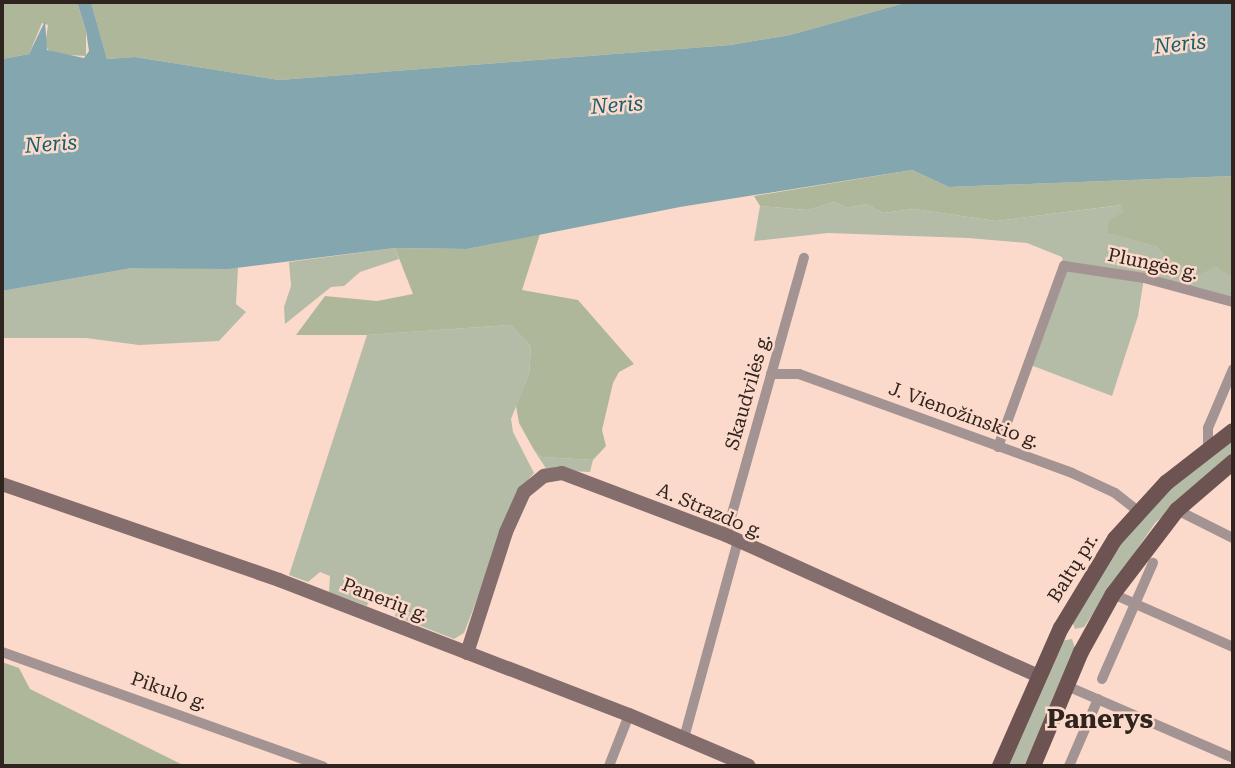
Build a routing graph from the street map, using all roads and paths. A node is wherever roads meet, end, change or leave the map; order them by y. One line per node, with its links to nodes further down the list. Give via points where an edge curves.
1 (804, 258): 4 (street, Skaudvilės g.)
2 (1233, 302): 6 (street, Plungės g., via 1144,278 1064,266)
3 (1233, 369): 7 (street, via 1208,428)
4 (771, 374): 6 (street, J. Vienožinskio g., via 799,374); 12 (street, Skaudvilės g.)
5 (1233, 431): 7 (main road, Baltų pr.)
6 (998, 447): 11 (street, J. Vienožinskio g., via 1096,482)
7 (1208, 450): 11 (main road, Baltų pr.)
8 (1233, 462): 10 (main road)
9 (2, 484): 21 (main road, Panerių g., via 279,580)
10 (1177, 510): 13 (street); 15 (main road)
11 (1138, 511): 17 (main road, Baltų pr.)
12 (732, 538): 21 (main road, A. Strazdo g., via 570,476 544,476 524,492 515,510); 22 (main road, A. Strazdo g.); 27 (street, Skaudvilės g.)
13 (1233, 538)
14 (1153, 563): 16 (street)
15 (1113, 594): 16 (street); 20 (main road)
16 (1134, 604): 18 (street); 23 (street)
17 (1060, 628): 20 (main road, via 1078,640); 22 (main road, Baltų pr.)
18 (1233, 647)
19 (2, 652): 29 (street, Pikulo g.)
20 (1081, 652): 24 (main road)
21 (467, 653): 26 (main road, Panerių g.)
22 (1038, 676): 32 (main road, Baltų pr.)
23 (1102, 679)
24 (1067, 686): 25 (street); 33 (main road)
25 (1098, 699): 28 (street); 34 (street)
26 (629, 715): 27 (main road, Panerių g.); 30 (street)
27 (684, 738): 31 (main road, Panerių g.)
28 (1233, 758)
29 (323, 766)
30 (609, 766)
31 (749, 766)
32 (1000, 766)
33 (1033, 766)
34 (1069, 766)

